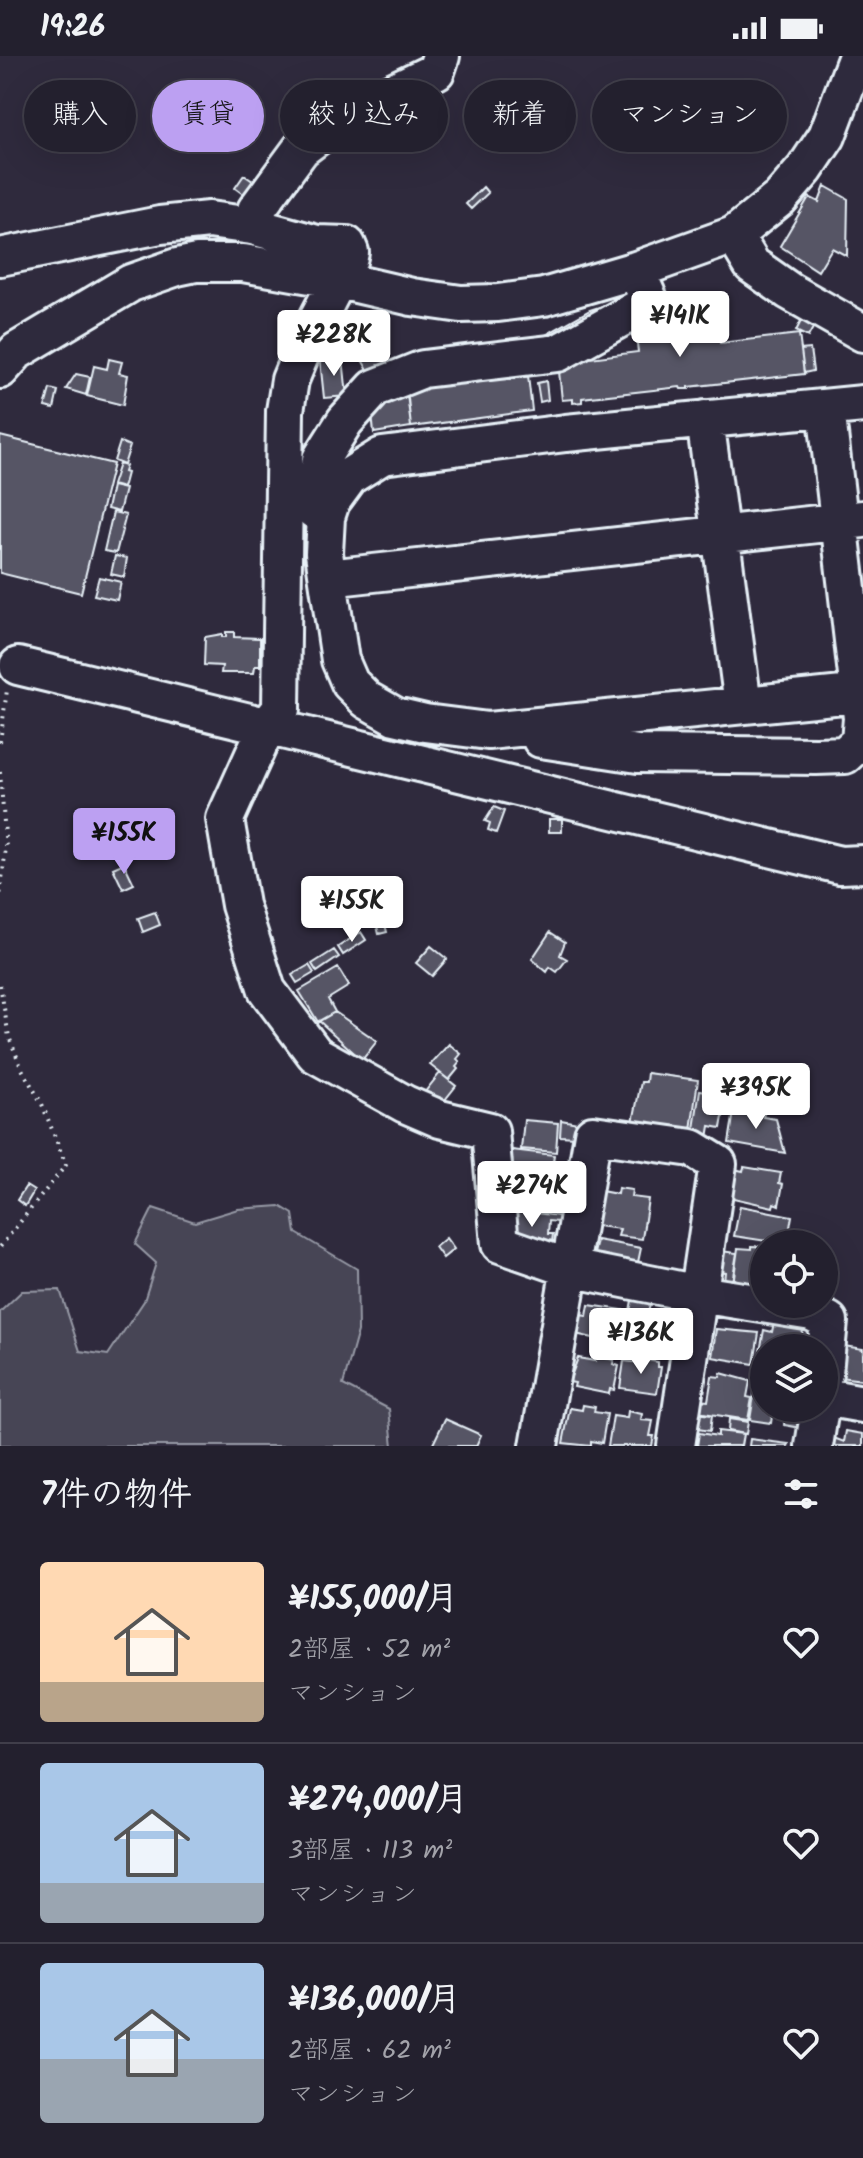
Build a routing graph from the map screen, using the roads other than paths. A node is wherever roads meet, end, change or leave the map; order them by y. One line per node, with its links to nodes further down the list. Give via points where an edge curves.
1 (441, 56): 3 (street, via 436,71 350,112 301,149 256,210)
2 (853, 68): 4 (street, via 827,136 805,169 780,198)
3 (252, 226): 5 (street, via 209,220 160,225); 7 (street, via 317,244 347,245 350,252)
4 (734, 235): 6 (street); 8 (street, via 752,265)
5 (0, 257)
6 (636, 270): 7 (street, via 544,297 498,303 412,297); 13 (street, via 650,302 558,353 423,369 375,388 321,459 315,511)
7 (339, 280): 9 (street, via 243,263 177,267 131,283 17,351); 20 (street, via 290,380 285,411 281,709)
8 (863, 333)
9 (0, 370)
10 (863, 404): 11 (street)
11 (826, 408): 12 (street); 14 (street)
12 (705, 419): 13 (street, via 382,456 350,476); 15 (street)
13 (326, 517): 16 (street)
14 (852, 520): 15 (street); 18 (street)
15 (722, 534): 16 (street); 19 (street)
16 (328, 578): 21 (street, via 340,660 350,683 367,700 395,716)
17 (18, 666): 20 (street)
18 (861, 693): 19 (street); 21 (street, via 860,741 845,755 638,754)
19 (743, 705): 21 (street)
20 (266, 728): 22 (street, via 840,865); 23 (street, via 225,819 240,905 267,990 315,1054 405,1104 490,1131 500,1244)
21 (488, 731)
22 (863, 864)
23 (569, 1268): 24 (street); 24 (street, via 593,1134 692,1148 718,1164); 29 (street)
24 (699, 1294): 25 (street, via 812,1312 829,1321); 30 (street)
25 (828, 1334)
26 (838, 1400): 27 (street)
27 (863, 1404)
28 (818, 1422): 31 (street)
29 (539, 1446)
30 (676, 1446)
31 (814, 1446)

